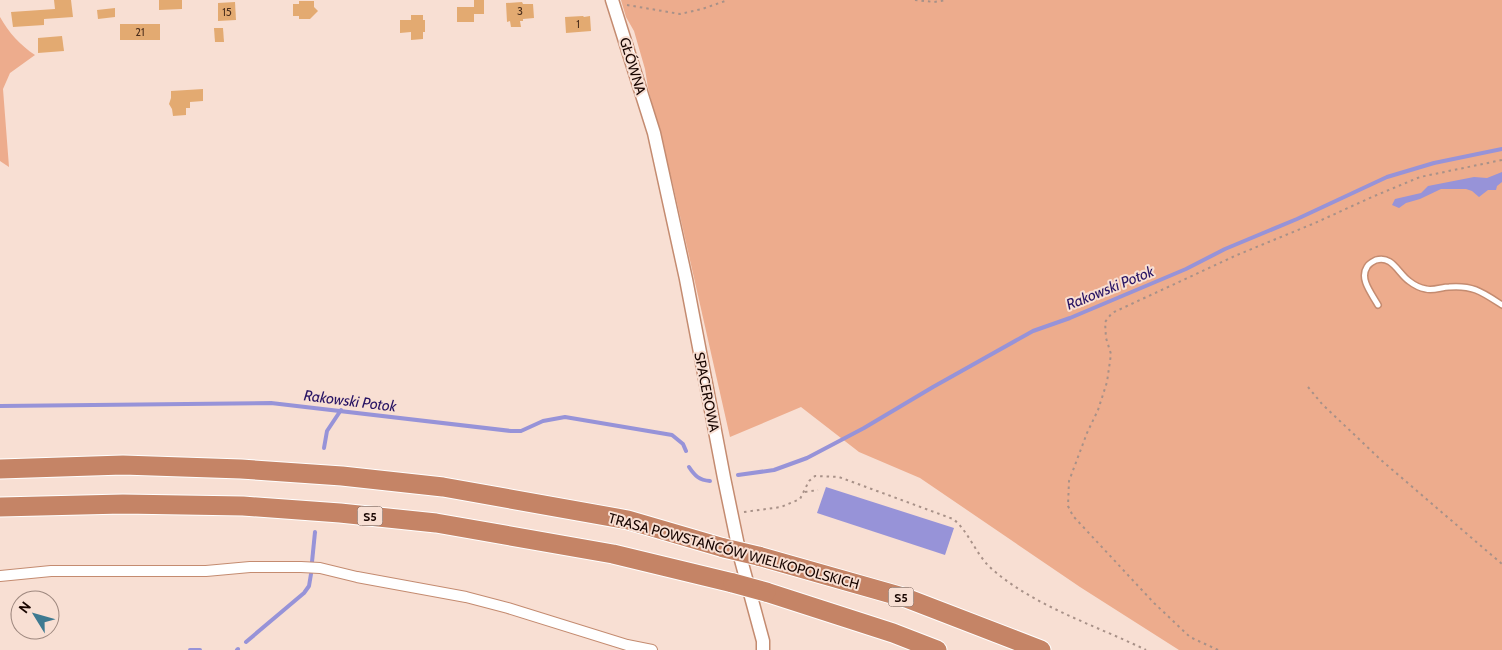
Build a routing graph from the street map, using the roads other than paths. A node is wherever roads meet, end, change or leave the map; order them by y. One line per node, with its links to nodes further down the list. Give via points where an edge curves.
1 (612, 1): 2 (street, GŁÓWNA)
2 (654, 133): 9 (street, SPACEROWA, via 731,514)
3 (1501, 303): 4 (lane, via 1466,286 1429,290 1408,280 1389,261 1380,259 1369,264 1364,271 1364,279)
4 (1378, 305)
5 (0, 469): 11 (highway, TRASA POWSTAŃCÓW WIELKOPOLSKICH / S5, bridge, via 123,466 242,469 434,486 628,520 906,598)
6 (0, 507): 10 (highway, S5, bridge, via 242,506 436,523 613,554 734,583)
7 (0, 576): 8 (street, via 51,571 320,568 466,597)
8 (652, 650)
9 (763, 650)
10 (937, 650)
11 (1041, 650)

